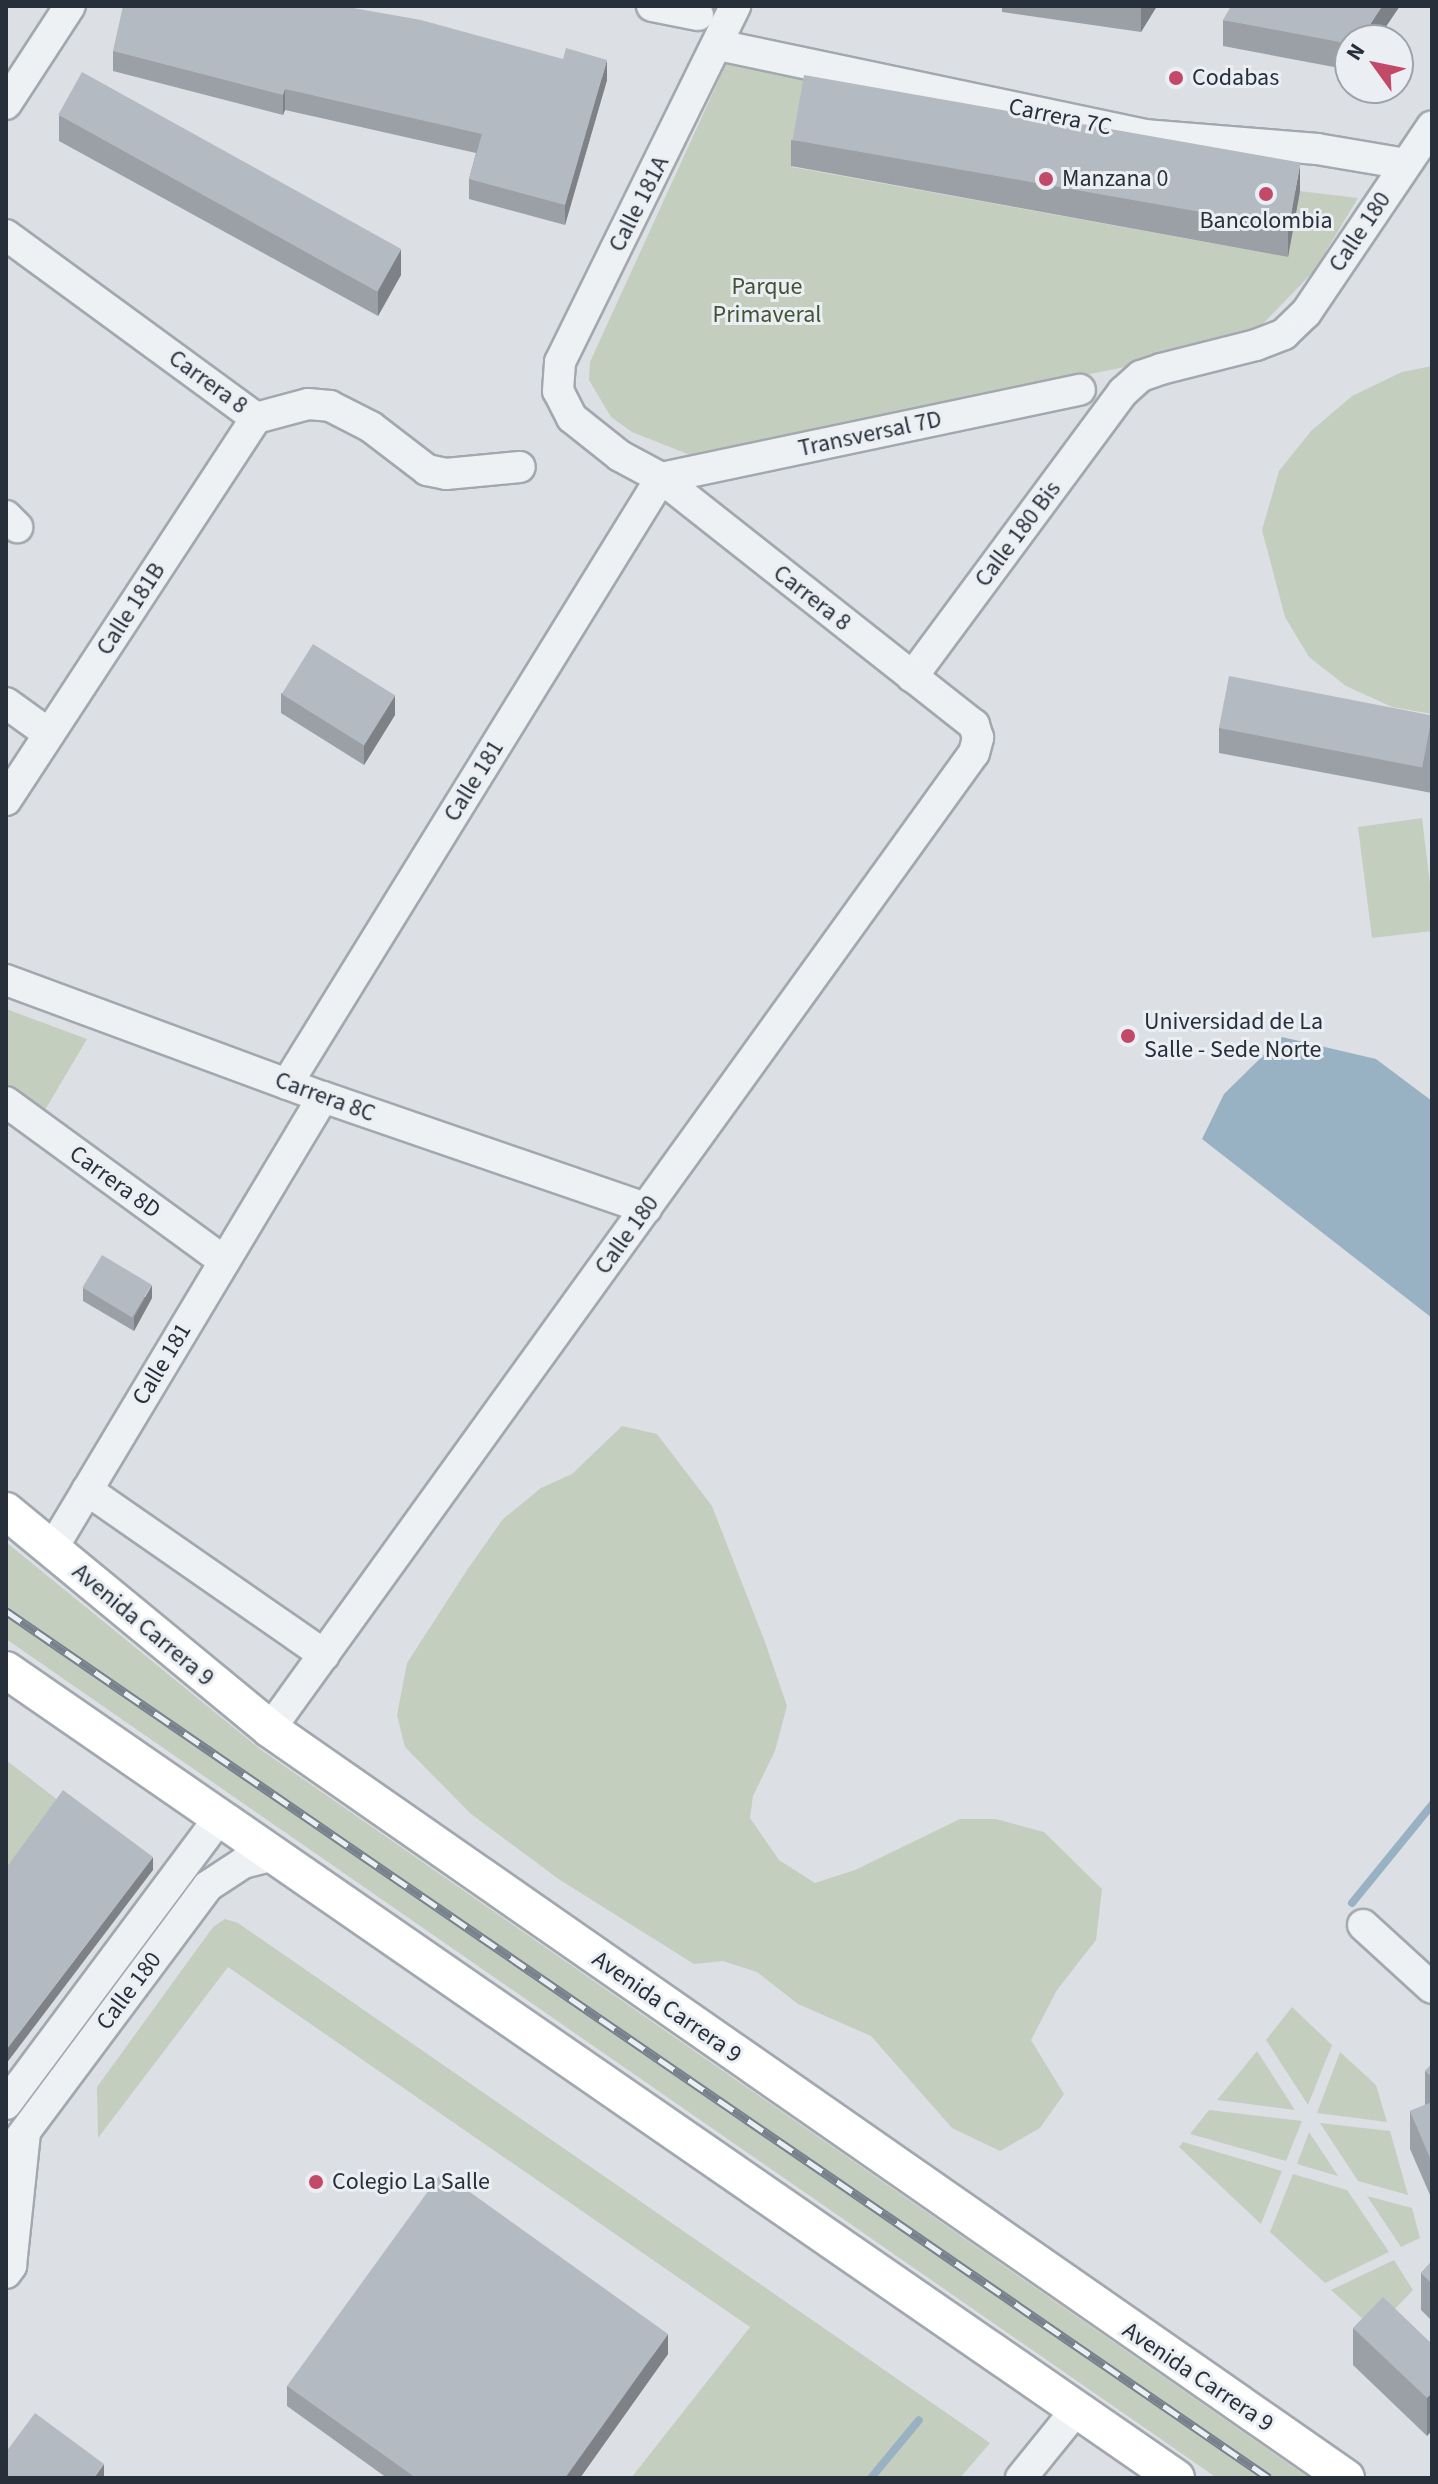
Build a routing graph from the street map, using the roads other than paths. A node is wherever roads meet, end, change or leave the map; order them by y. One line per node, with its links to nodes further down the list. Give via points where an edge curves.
1 (70, 6): 6 (street)
2 (652, 6): 4 (street)
3 (735, 6): 5 (street, Calle 181A)
4 (698, 15)
5 (718, 45): 8 (street, Carrera 7C, via 1144,135 1317,149); 12 (street, Calle 181A, via 560,362 558,391)
6 (6, 104)
7 (1432, 126): 8 (street, Calle 180)
8 (1406, 164): 11 (street, Calle 180, via 1306,313 1284,334 1141,376)
9 (6, 235): 13 (street, Carrera 8)
10 (1080, 390): 15 (street, Transversal 7D)
11 (1123, 392): 16 (street, Calle 180 Bis)
12 (564, 404): 15 (street, Carrera 8, via 572,418 620,456)
13 (256, 418): 14 (street, Carrera 8, via 308,404 330,406 371,427 427,470 446,474); 18 (street, Calle 181B)
14 (520, 467)
15 (661, 478): 16 (street, Carrera 8); 22 (street, Calle 181)
16 (912, 677): 19 (street, Carrera 8, via 974,725)
17 (6, 703): 18 (street)
18 (49, 734): 20 (street, Calle 181B)
19 (978, 738): 25 (street, Calle 180, via 974,753)
20 (6, 800)
21 (6, 980): 22 (street, Carrera 8C)
22 (287, 1084): 23 (street, Carrera 8C)
23 (323, 1097): 25 (street, Carrera 8C); 26 (street, Calle 181)
24 (6, 1102): 26 (street, Carrera 8D)
25 (646, 1208): 30 (street, Calle 180)
26 (224, 1261): 27 (street, Calle 181)
27 (87, 1490): 29 (street, Calle 181); 30 (street)
28 (6, 1511): 29 (main road, Avenida Carrera 9)
29 (52, 1549): 32 (main road, Avenida Carrera 9)
30 (324, 1655): 32 (street, Calle 180)
31 (6, 1670): 33 (main road)
32 (270, 1729): 44 (main road, Avenida Carrera 9)
33 (220, 1817): 34 (main road); 37 (street, Calle 180)
34 (275, 1855): 38 (street, Calle 180, via 243,1863 208,1886); 41 (main road)
35 (1363, 1925): 36 (street)
36 (1432, 1988)
37 (6, 2104)
38 (25, 2132): 39 (street, Calle 180); 40 (street, via 11,2266)
39 (6, 2157)
40 (6, 2273)
41 (1076, 2410): 42 (street); 43 (main road)
42 (1021, 2478)
43 (1176, 2478)
44 (1346, 2478)

